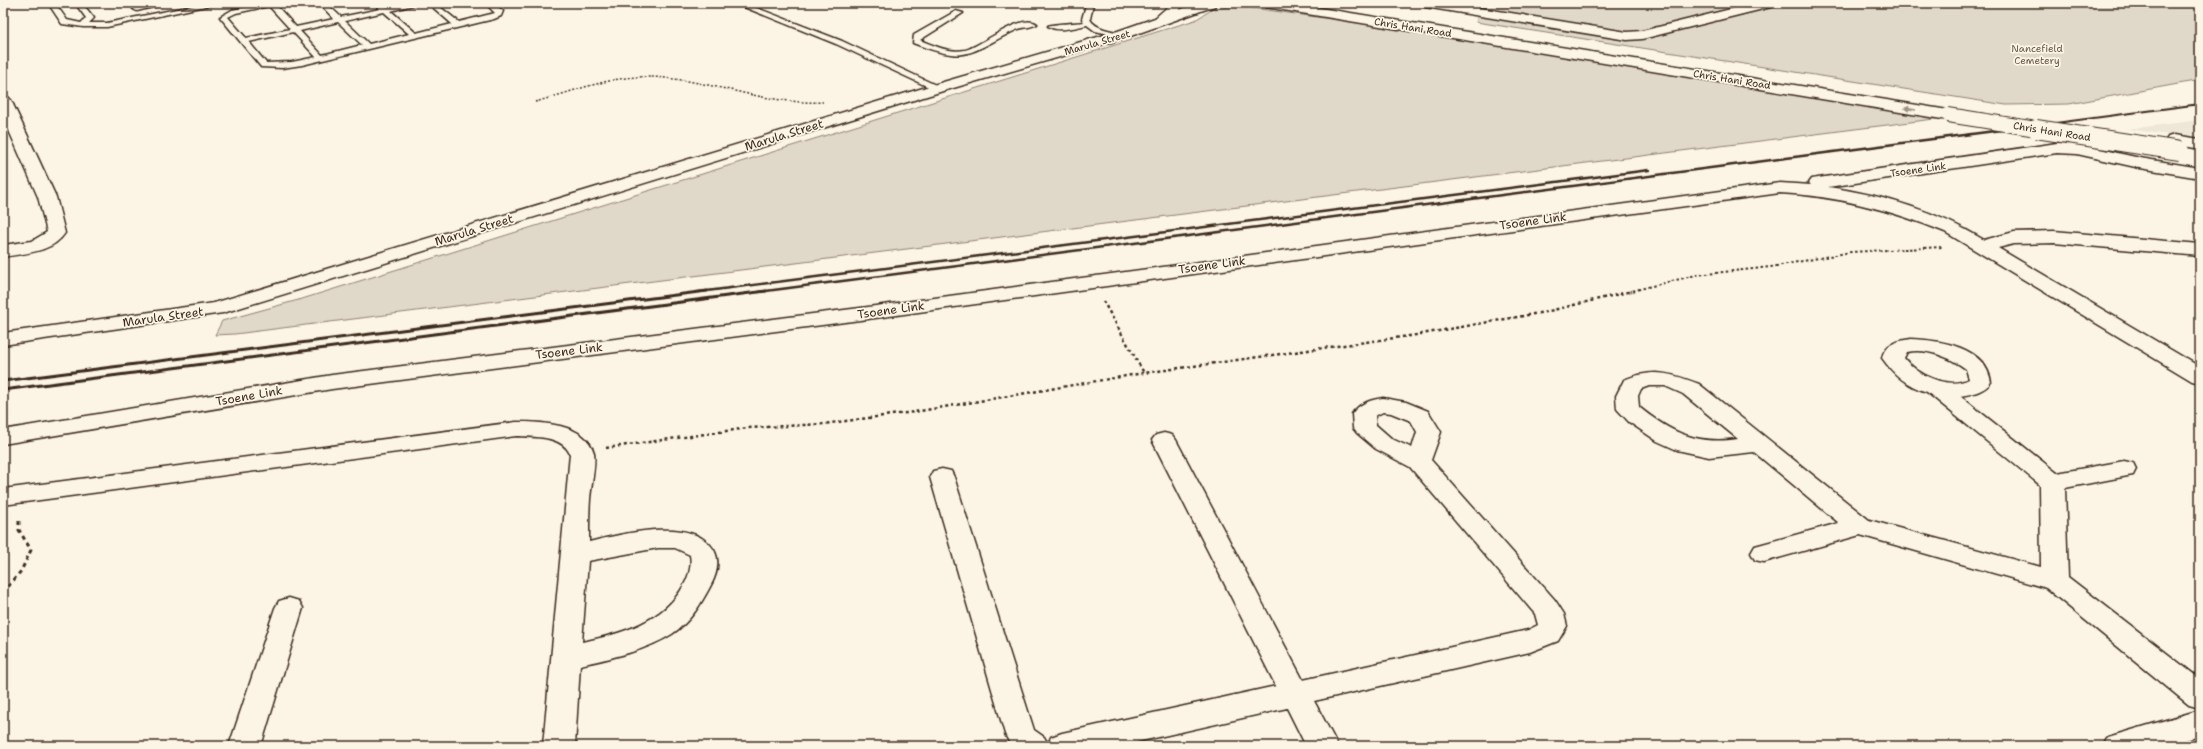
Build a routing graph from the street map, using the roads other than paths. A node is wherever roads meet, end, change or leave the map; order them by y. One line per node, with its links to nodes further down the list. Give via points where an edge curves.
1 (51, 3): 25 (lane, via 65,22)
2 (78, 3): 25 (lane, via 90,18)
3 (166, 3): 19 (lane)
4 (217, 3): 25 (lane, via 108,25)
5 (272, 3): 29 (lane); 32 (lane, via 234,11 224,17)
6 (322, 3): 22 (lane)
7 (378, 3): 20 (lane)
8 (418, 3): 20 (lane)
9 (431, 3): 27 (lane)
10 (488, 3): 27 (lane, via 499,11 498,14)
11 (737, 3): 35 (lane, via 855,47)
12 (1179, 3): 23 (street, Marula Street)
13 (1210, 3): 23 (street)
14 (1265, 3): 37 (street, Chris Hani Road, one-way to 14)
15 (1320, 3): 37 (street, Chris Hani Road)
16 (1425, 3): 17 (street, via 1627,36 1642,35)
17 (1770, 3)
18 (1091, 4): 24 (lane, via 1086,19)
19 (137, 9)
20 (386, 10): 22 (lane); 30 (lane)
21 (959, 13): 26 (lane, via 923,33 916,41 946,52 963,53 982,46 1013,28)
22 (340, 20): 29 (lane); 33 (lane)
23 (1160, 21): 31 (street, Marula Street)
24 (1088, 23): 28 (lane, via 1066,27); 31 (lane, via 1098,29)
25 (83, 24)
26 (1033, 24)
27 (458, 25): 30 (lane)
28 (1052, 26)
29 (294, 30): 32 (lane); 34 (lane)
30 (414, 35): 33 (lane)
31 (1120, 35): 35 (street, Marula Street)
32 (243, 40): 34 (lane, via 264,65 279,66)
33 (367, 46): 34 (lane)
34 (320, 57)
35 (938, 88): 47 (street, Marula Street, via 216,310)
36 (3, 100): 38 (street)
37 (1952, 110): 40 (street, Chris Hani Road, bridge)
38 (7, 118): 46 (street, via 47,197 56,233 50,240 33,246)
39 (2200, 144): 40 (street, Chris Hani Road)
40 (2177, 145): 41 (street, Chris Hani Road)
41 (2200, 154)
42 (2200, 173): 43 (street, Tsoene Link, via 2077,149 2057,148)
43 (1780, 188): 44 (street, Tsoene Link, via 1812,189 1861,197 1914,212 1951,228); 50 (street, Tsoene Link, via 868,313 332,382)
44 (1983, 246): 45 (street, via 2014,238 2054,237); 48 (street, Tsoene Link)
45 (2200, 250)
46 (3, 251)
47 (3, 339)
48 (2200, 376)
49 (1933, 385): 56 (street)
50 (3, 438)
51 (1164, 440): 64 (street)
52 (1758, 444): 52 (street, via 1710,449 1679,443 1652,430 1628,409 1627,396 1632,385 1646,379 1668,380 1691,389); 58 (street)
53 (1419, 461): 64 (street, via 1545,608 1554,627 1544,636 1530,641)
54 (2124, 469): 56 (street)
55 (942, 476): 69 (street, via 1020,734 1025,742)
56 (2052, 482): 61 (street)
57 (16, 495): 60 (street, via 516,429 543,431 575,442 582,451)
58 (1860, 526): 59 (street); 61 (street)
59 (1764, 553)
60 (575, 554): 63 (street); 63 (street, via 660,538 677,538 700,549 705,567 692,597 679,613 657,629 632,642)
61 (2055, 582): 65 (street)
62 (289, 608): 67 (street)
63 (567, 657): 68 (street)
64 (1295, 692): 70 (street); 71 (street)
65 (2200, 696)
66 (2200, 723): 72 (street)
67 (245, 746)
68 (559, 746)
69 (1033, 746)
70 (1062, 746)
71 (1322, 746)
72 (2119, 746)

